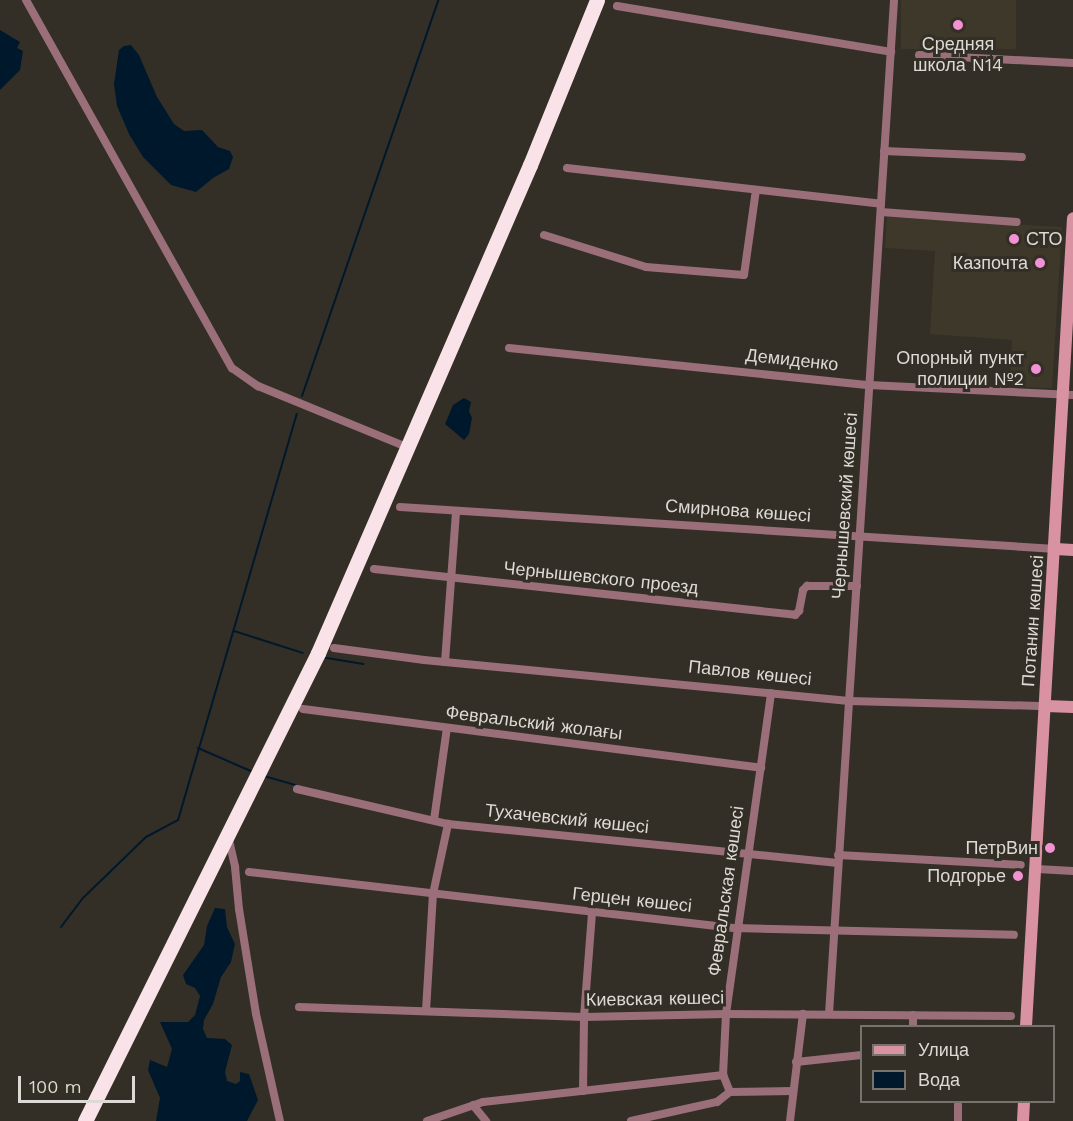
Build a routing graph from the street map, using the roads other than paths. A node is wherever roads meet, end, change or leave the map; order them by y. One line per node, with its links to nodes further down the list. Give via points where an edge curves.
1 (26, 0): 19 (street, via 232,368 258,386)
2 (597, 0): 19 (highway)
3 (894, 0): 5 (street, Чернышевский көшесі)
4 (617, 6): 5 (street)
5 (891, 52): 8 (street, Чернышевский көшесі)
6 (919, 56): 7 (street)
7 (1073, 63)
8 (884, 151): 9 (street); 12 (street, Чернышевский көшесі)
9 (1022, 157)
10 (567, 168): 11 (street)
11 (756, 190): 12 (street); 15 (street, via 744,275 646,267)
12 (881, 208): 14 (street); 17 (street, Чернышевский көшесі)
13 (1073, 219): 18 (main road, Потанин көшесі)
14 (1017, 222)
15 (544, 235)
16 (509, 348): 17 (street, Демиденко)
17 (869, 385): 18 (street, Демиденко); 22 (street, Чернышевский көшесі)
18 (1068, 395): 23 (main road, Потанин көшесі)
19 (409, 448): 40 (highway, via 316,656)
20 (400, 507): 21 (street, Смирнова көшесі)
21 (456, 511): 22 (street, Смирнова көшесі); 26 (street)
22 (860, 537): 23 (street, Смирнова көшесі); 27 (street, Чернышевский көшесі)
23 (1056, 549): 24 (main road, Смирнова көшесі); 32 (main road, Потанин көшесі)
24 (1073, 550)
25 (374, 569): 26 (street, Чернышевского проезд)
26 (451, 579): 27 (street, Чернышевского проезд, via 795,615 804,588 810,584); 29 (street)
27 (857, 586): 31 (street, Чернышевский көшесі)
28 (334, 648): 29 (street, Павлов көшесі)
29 (445, 662): 30 (street, Павлов көшесі)
30 (771, 693): 31 (street, Павлов көшесі); 36 (street, Февральская көшесі)
31 (849, 701): 32 (street, Павлов көшесі); 42 (street, Чернышевский көшесі)
32 (1046, 706): 33 (main road, Павлов көшесі); 44 (main road, Потанин көшесі)
33 (1073, 707)
34 (303, 709): 35 (street, Февральский жолағы)
35 (447, 728): 36 (street, Февральский жолағы); 38 (street)
36 (760, 768): 41 (street, Февральская көшесі)
37 (297, 789): 38 (street, Тухачевский көшесі)
38 (434, 820): 39 (street, Тухачевский көшесі)
39 (448, 824): 41 (street, Тухачевский көшесі); 47 (street)
40 (227, 833): 71 (highway); 72 (street, via 236,867 238,909 256,1014)
41 (748, 854): 42 (street, Тухачевский көшесі); 49 (street, Февральская көшесі)
42 (838, 859): 43 (street, Тухачевский көшесі); 50 (street, Чернышевский көшесі)
43 (1021, 865)
44 (1037, 869): 45 (street); 61 (main road, Потанин көшесі)
45 (1073, 871)
46 (249, 872): 47 (street, Герцен көшесі)
47 (433, 894): 48 (street, Герцен көшесі); 53 (street)
48 (592, 912): 49 (street, Герцен көшесі); 59 (street)
49 (736, 928): 50 (street, Герцен көшесі); 54 (street, Февральская көшесі)
50 (834, 931): 51 (street, Герцен көшесі); 56 (street, Чернышевский көшесі)
51 (1014, 935)
52 (299, 1007): 53 (street, Киевская көшесі)
53 (426, 1011): 59 (street, Киевская көшесі)
54 (726, 1014): 55 (street, Киевская көшесі); 59 (street, Киевская көшесі); 64 (street, Февральская көшесі)
55 (803, 1014): 56 (street, Киевская көшесі); 63 (street)
56 (829, 1014): 57 (street, Киевская көшесі)
57 (913, 1015): 58 (street, Киевская көшесі); 60 (street)
58 (1011, 1016)
59 (584, 1017): 66 (street)
60 (914, 1025)
61 (1026, 1025)
62 (860, 1055): 63 (street)
63 (796, 1062): 65 (street)
64 (723, 1075): 66 (street); 67 (street, Февральская көшесі)
65 (792, 1090): 67 (street); 76 (street)
66 (583, 1091): 69 (street)
67 (730, 1092): 75 (street, via 717,1102)
68 (1024, 1103): 78 (main road)
69 (473, 1105): 73 (street); 74 (street)
70 (958, 1105): 77 (street)
71 (85, 1121)
72 (280, 1121)
73 (427, 1121)
74 (485, 1121)
75 (631, 1121)
76 (790, 1121)
77 (958, 1121)
78 (1023, 1121)

